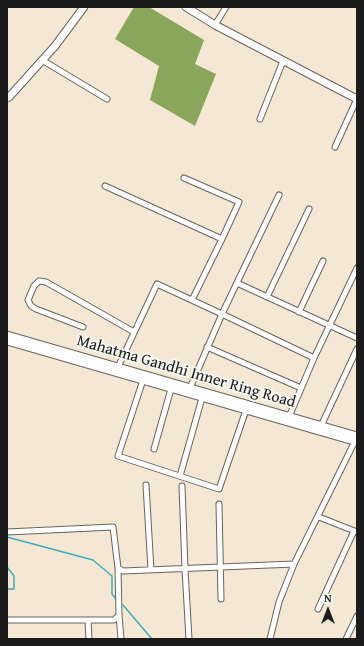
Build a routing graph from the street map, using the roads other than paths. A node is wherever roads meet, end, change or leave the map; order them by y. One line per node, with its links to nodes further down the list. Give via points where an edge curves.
1 (84, 7): 5 (main road)
2 (186, 7): 4 (main road)
3 (226, 7): 4 (street)
4 (215, 25): 6 (main road)
5 (42, 60): 7 (main road); 8 (street)
6 (284, 61): 9 (main road); 10 (street)
7 (7, 98)
8 (107, 99)
9 (357, 99): 11 (street)
10 (260, 119)
11 (336, 146)
12 (184, 178): 16 (street, via 239,202)
13 (105, 186): 16 (street)
14 (279, 195): 19 (street)
15 (309, 209): 20 (street)
16 (222, 239): 21 (street)
17 (323, 261): 22 (street)
18 (357, 268): 25 (street)
19 (237, 283): 20 (street); 23 (street)
20 (267, 297): 22 (street)
21 (192, 300): 23 (street); 26 (street, via 157,284)
22 (299, 312): 25 (street)
23 (222, 314): 30 (street); 32 (street)
24 (83, 326): 26 (street, via 31,306 28,300 34,286 39,281 46,282)
25 (330, 326): 28 (street); 32 (street)
26 (134, 332): 33 (street)
27 (7, 335): 33 (main road, Mahatma Gandhi Inner Ring Road)
28 (357, 338)
29 (7, 341): 34 (main road, Mahatma Gandhi Inner Ring Road)
30 (207, 347): 35 (street); 36 (street)
31 (357, 349): 41 (street)
32 (314, 358): 36 (street)
33 (118, 367): 35 (main road, Mahatma Gandhi Inner Ring Road)
34 (143, 380): 37 (main road, Mahatma Gandhi Inner Ring Road); 44 (street, via 118,456)
35 (190, 388): 40 (main road, Mahatma Gandhi Inner Ring Road)
36 (301, 388): 40 (street)
37 (172, 389): 38 (main road, Mahatma Gandhi Inner Ring Road); 43 (street)
38 (202, 398): 39 (main road, Mahatma Gandhi Inner Ring Road); 44 (street)
39 (246, 410): 42 (main road, Mahatma Gandhi Inner Ring Road); 44 (street, via 219,489)
40 (288, 417): 41 (main road, Mahatma Gandhi Inner Ring Road)
41 (321, 426): 42 (main road, Mahatma Gandhi Inner Ring Road)
42 (356, 439): 48 (street)
43 (154, 449)
44 (180, 476)
45 (146, 485): 55 (street)
46 (182, 486): 54 (street)
47 (219, 504): 52 (street)
48 (319, 517): 50 (street); 51 (street)
49 (7, 532): 53 (street, via 113,527)
50 (356, 532): 57 (street)
51 (294, 564): 52 (street); 65 (street, via 279,602)
52 (220, 567): 54 (street); 56 (street)
53 (118, 568): 55 (street, via 123,571); 58 (street)
54 (185, 568): 55 (street); 64 (street)
55 (151, 570)
56 (222, 599)
57 (318, 609)
58 (119, 615): 61 (street, via 114,620); 63 (street)
59 (357, 616): 66 (street)
60 (7, 620): 61 (street)
61 (88, 620): 62 (street)
62 (88, 639)
63 (121, 639)
64 (189, 639)
65 (270, 639)
66 (346, 639)

